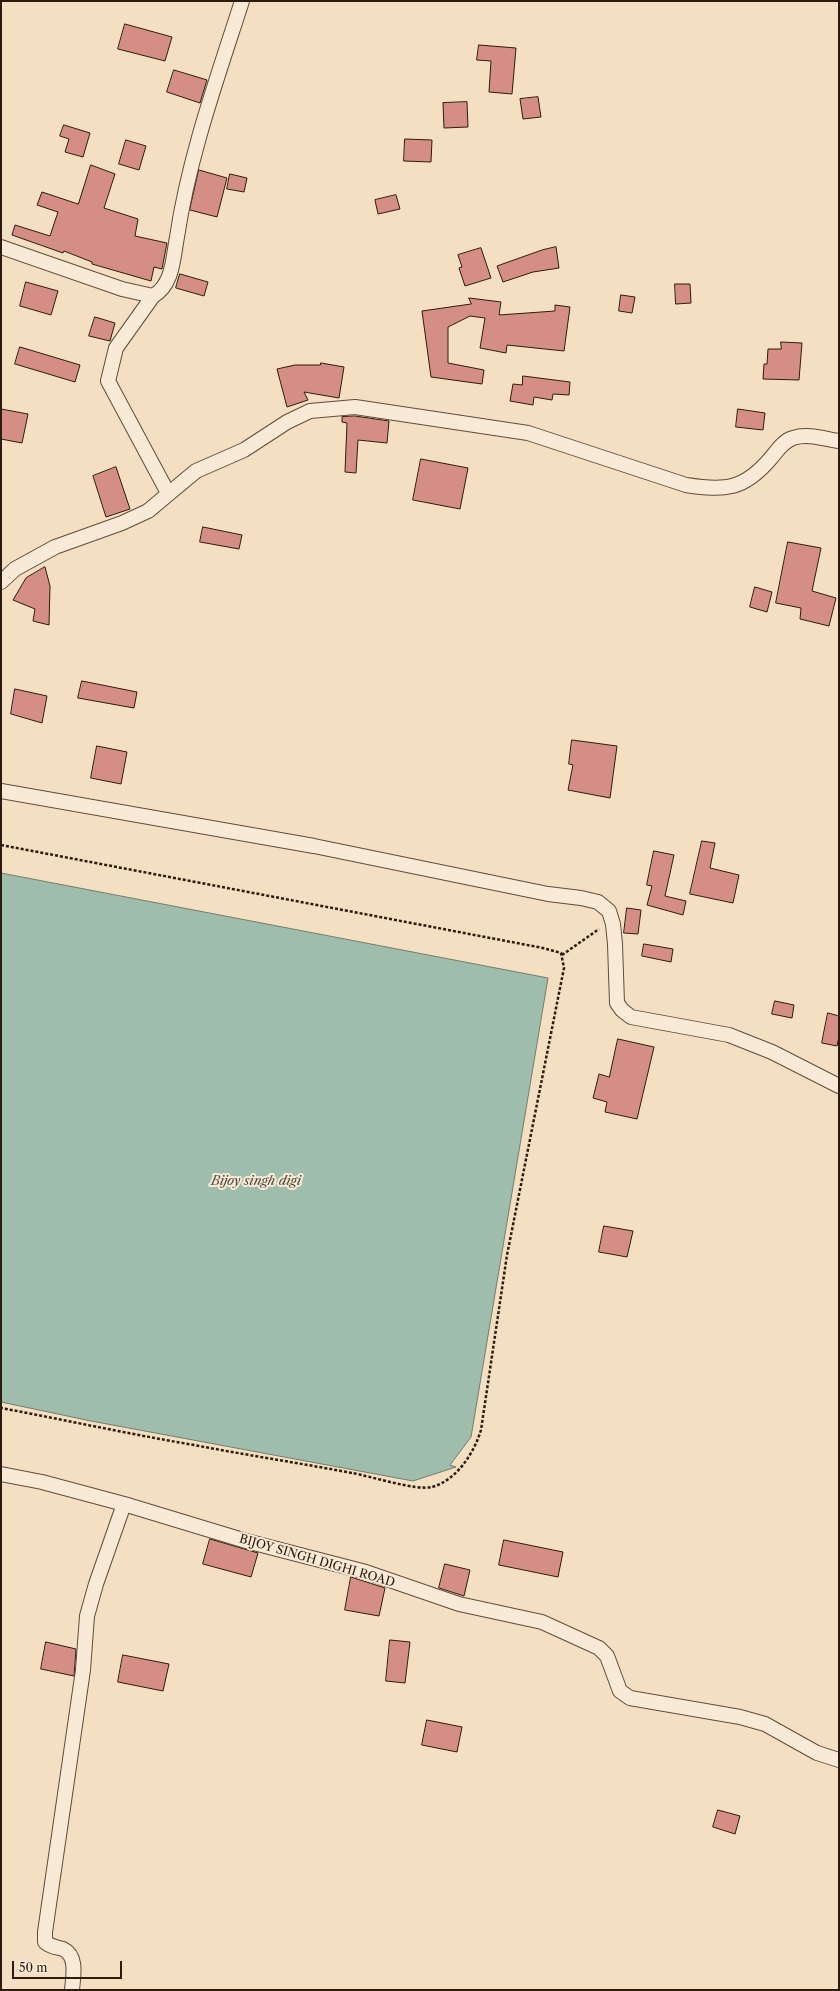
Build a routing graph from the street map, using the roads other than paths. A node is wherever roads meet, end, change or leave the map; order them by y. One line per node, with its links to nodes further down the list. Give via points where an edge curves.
1 (242, 1): 3 (street, via 182,199 172,267 165,287)
2 (1, 247): 3 (street, via 122,289)
3 (153, 296): 5 (street, via 116,348 108,381)
4 (839, 441): 5 (street, via 802,436 792,438 784,443 758,474 732,486 710,488 686,485 528,433 355,407 310,411 287,422 244,450 196,471)
5 (168, 493): 6 (street, via 148,511 55,547 15,569)
6 (1, 582)
7 (1, 791): 8 (street, via 314,846 598,902 609,911 612,920 617,1003 622,1010 632,1017 729,1035 772,1052)
8 (839, 1086)
9 (1, 1474): 10 (street, BIJOY SINGH DIGHI ROAD)
10 (124, 1504): 11 (street, BIJOY SINGH DIGHI ROAD, via 246,1541 366,1572 459,1604 542,1622 599,1648 607,1656 620,1692 630,1698 740,1717 765,1724 817,1753); 12 (street, via 87,1616 83,1670 44,1932 45,1942 69,1953 74,1964)
11 (839, 1760)
12 (72, 1990)

